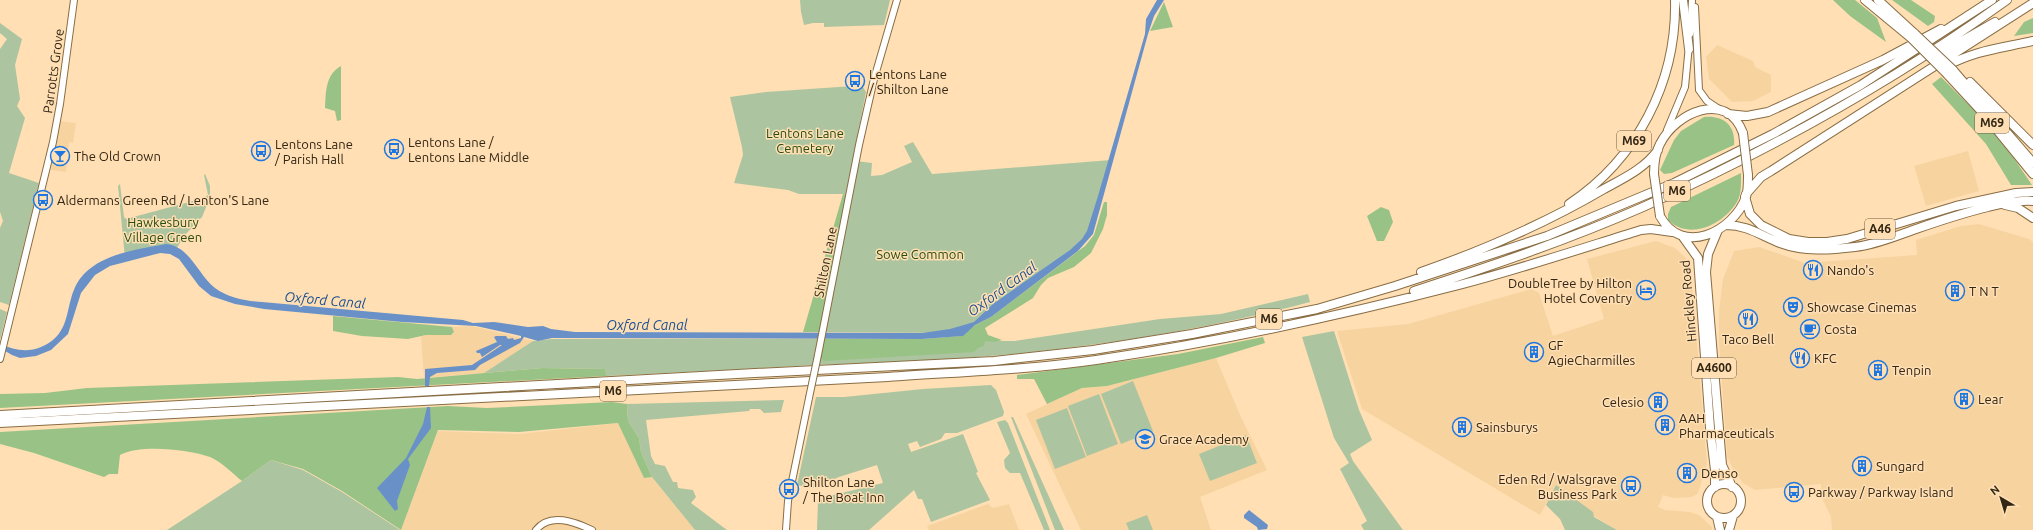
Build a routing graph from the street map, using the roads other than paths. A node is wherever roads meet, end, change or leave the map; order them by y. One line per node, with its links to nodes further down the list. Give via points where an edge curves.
1 (897, 0): 46 (main road, Shilton Lane, bridge, via 874,79 859,145 788,501)
2 (1675, 0): 33 (highway, M69, via 1673,38 1667,68 1654,106 1636,137 1610,170 1582,196)
3 (1683, 0): 14 (highway)
4 (1693, 0): 14 (main road); 17 (main road, via 1699,90 1707,101)
5 (1865, 0): 12 (highway, M69)
6 (1878, 0): 12 (highway, M69)
7 (1985, 0): 19 (highway, via 1908,48 1783,105 1756,115)
8 (1992, 0): 35 (highway, M6, via 1854,89 1773,134 1674,183 1547,236)
9 (2007, 0): 16 (highway, M6, via 1954,37)
10 (73, 1): 37 (main road, Parrotts Grove, via 53,142)
11 (2030, 4): 16 (highway); 18 (highway)
12 (1913, 36): 15 (highway, M69, bridge); 15 (highway, M69, bridge, via 1940,57)
13 (2033, 41): 18 (highway, via 1984,50 1961,58)
14 (1689, 49): 20 (main road, via 1683,92)
15 (1952, 71): 21 (highway); 23 (highway, M69); 24 (highway, M69)
16 (1866, 92): 36 (highway, M6, via 1815,122 1642,208 1550,245 1472,272)
17 (1719, 110): 19 (highway); 20 (highway, via 1705,109 1692,113 1676,123)
18 (1862, 113): 25 (highway, via 1761,177)
19 (1728, 114): 25 (highway, bridge, via 1743,133 1748,175)
20 (1664, 137): 22 (highway)
21 (2033, 145)
22 (1658, 150): 32 (highway, bridge, via 1654,174 1660,216); 33 (highway, via 1643,167 1584,201)
23 (2033, 163)
24 (2033, 174)
25 (1746, 196): 26 (highway, A46, via 1750,214 1760,225 1789,239 1808,242 1847,239 1956,206 2016,193); 30 (highway, via 1734,217)
26 (2032, 197): 27 (highway, A46); 28 (highway)
27 (1997, 205): 29 (highway, A46, via 2018,208); 30 (highway, A46, via 1954,216 1884,240 1837,249 1793,247 1741,225)
28 (2033, 213)
29 (2033, 218)
30 (1726, 225): 31 (highway)
31 (1718, 230): 34 (highway, via 1698,237); 41 (highway, Hinckley Road / A4600, via 1708,254 1706,272 1720,447 1724,473)
32 (1672, 232): 34 (highway); 36 (highway, via 1640,230 1460,285)
33 (1518, 233): 35 (highway, via 1470,255)
34 (1684, 237): 40 (highway, Hinckley Road / A4600, via 1696,253 1699,264)
35 (1317, 309): 38 (highway, M6, via 1192,334 994,362 747,373)
36 (1318, 320): 39 (highway, M6, via 1125,355 994,370)
37 (0, 359)
38 (0, 415)
39 (0, 423)
40 (1715, 487): 41 (highway, via 1722,484); 43 (highway, via 1709,494 1708,503 1711,512)
41 (1732, 487): 42 (highway, via 1739,492 1742,500 1740,508)
42 (1733, 516): 43 (highway); 48 (highway)
43 (1717, 517): 47 (highway)
44 (536, 530): 45 (main road, via 542,524 557,520 572,522)
45 (592, 530)
46 (786, 530)
47 (1720, 530)
48 (1729, 530)

